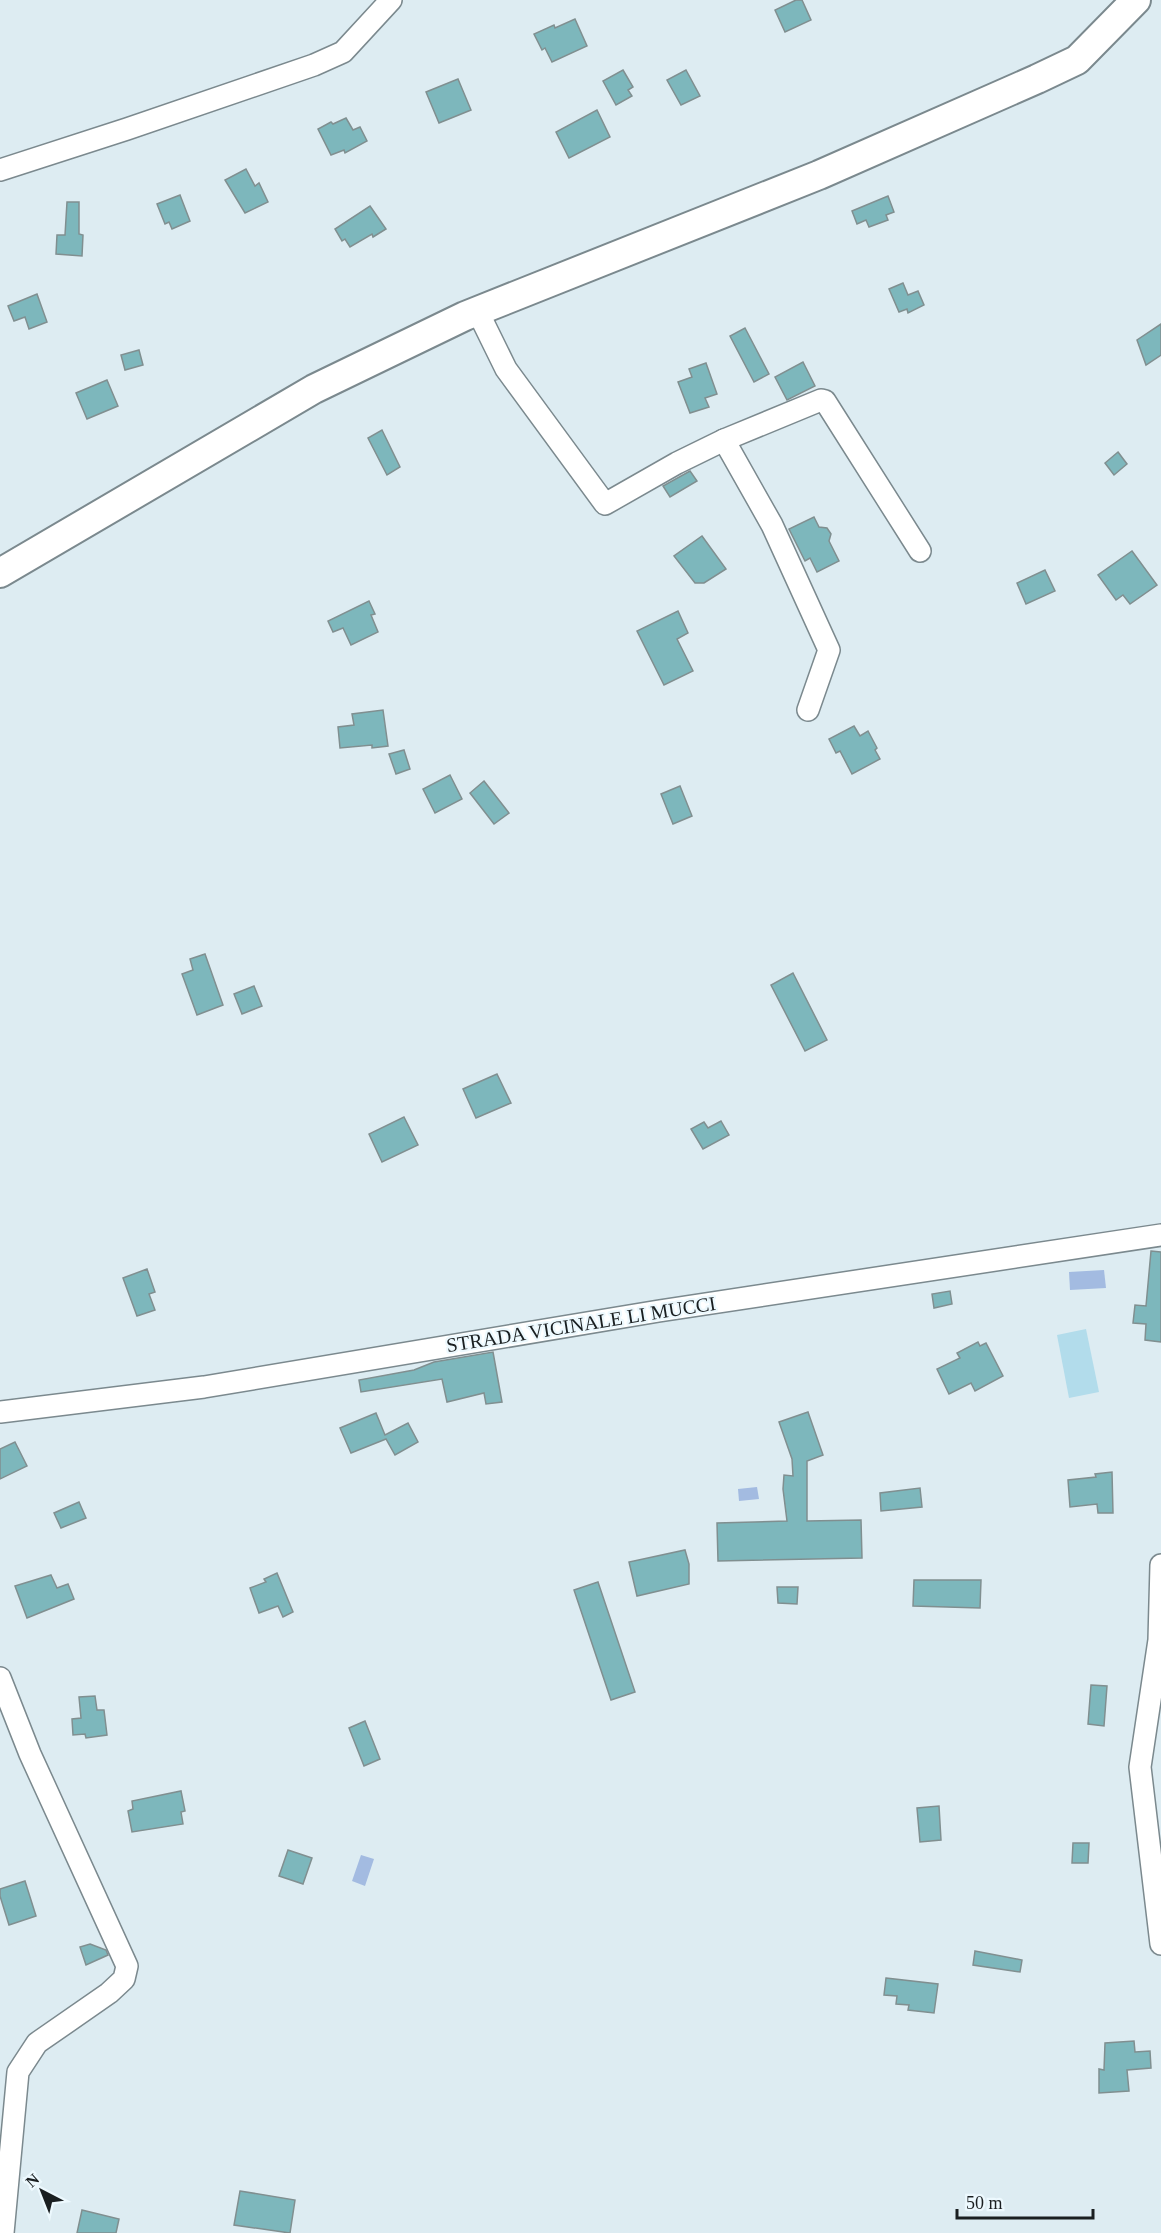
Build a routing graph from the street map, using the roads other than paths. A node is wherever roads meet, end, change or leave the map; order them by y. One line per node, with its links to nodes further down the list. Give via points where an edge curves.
1 (391, 0): 3 (street, via 343,52 314,65)
2 (1136, 0): 4 (street, via 1077,60 1037,79 819,175)
3 (0, 170)
4 (477, 310): 5 (street, via 506,369 604,504); 7 (street, via 314,389)
5 (724, 440): 6 (street, via 825,401); 8 (street, via 772,525 829,650)
6 (920, 551)
7 (0, 573)
8 (808, 710)
9 (1161, 1235): 10 (street, STRADA VICINALE LI MUCCI, via 647,1313 204,1387)
10 (0, 1412)
11 (1161, 1565): 13 (street, via 1159,1640 1140,1767)
12 (0, 1678): 14 (street, via 30,1754 127,1966 124,1979 109,1993 37,2043 18,2072)
13 (1161, 1944)
14 (3, 2233)

